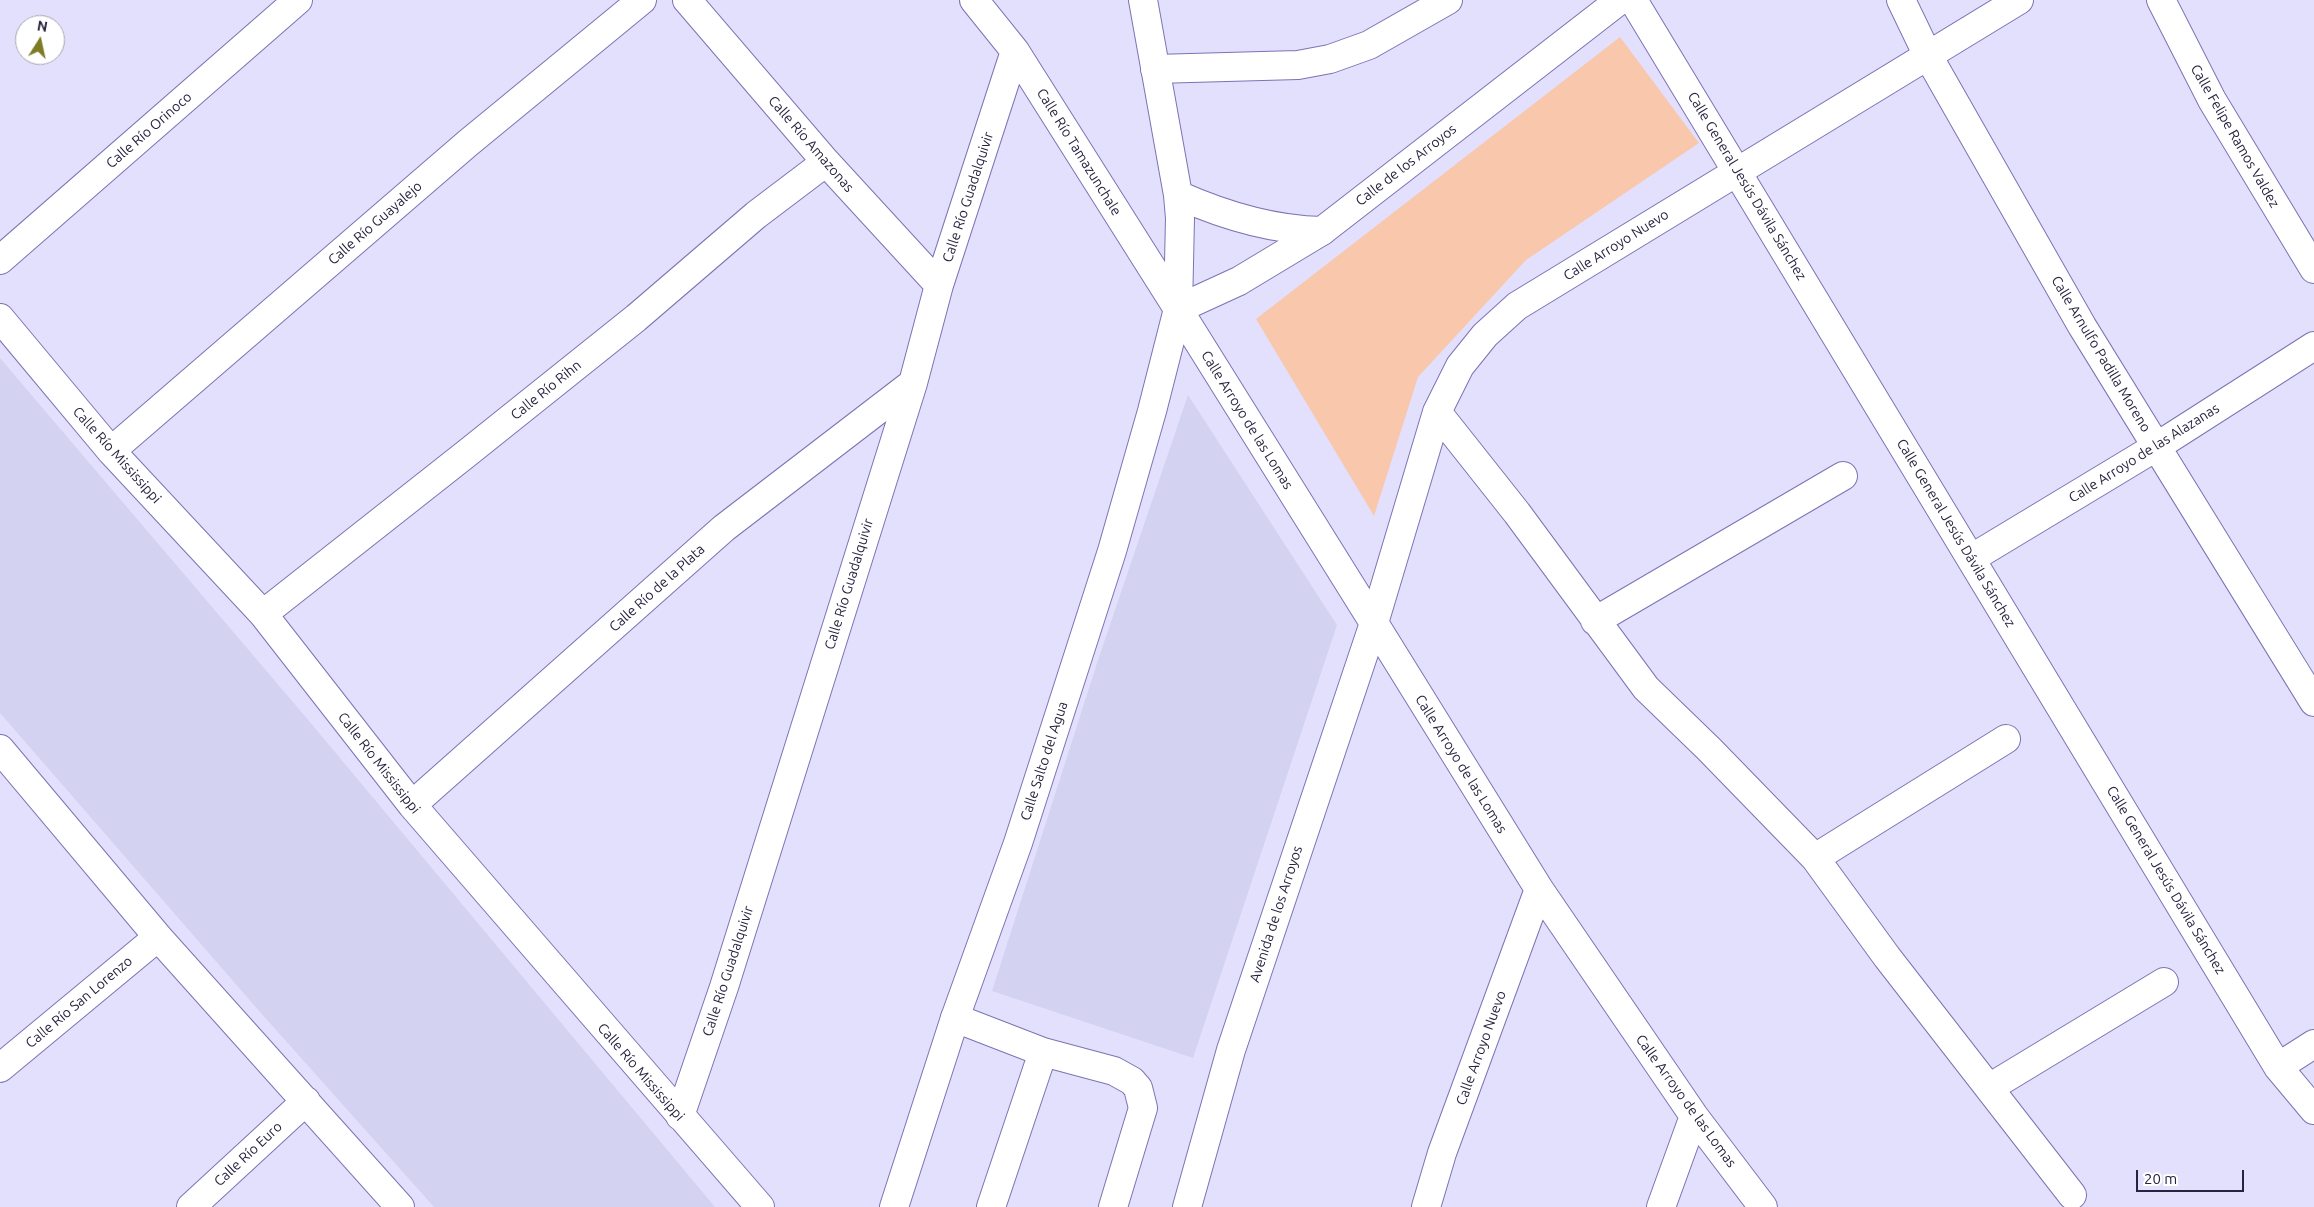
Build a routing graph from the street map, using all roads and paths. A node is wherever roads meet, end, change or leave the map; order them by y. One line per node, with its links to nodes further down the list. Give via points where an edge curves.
1 (298, 0): 19 (street, Calle Río Orinoco)
2 (642, 0): 28 (street, Calle Río Guayalejo, via 468,143)
3 (687, 0): 15 (street, Calle Río Amazonas)
4 (974, 0): 12 (street, Calle Río Tamazunchale)
5 (1143, 0): 14 (street, Calle Salto del Agua)
6 (1448, 0): 14 (street, via 1369,45 1330,59 1298,65)
7 (1620, 0): 18 (street, Calle de los Arroyos)
8 (1633, 0): 16 (street, Calle General Jesús Dávila Sánchez)
9 (1901, 0): 13 (street, Calle Arnulfo Padilla Moreno)
10 (2019, 0): 13 (street, Calle Arroyo Nuevo)
11 (2161, 0): 20 (street, Calle Felipe Ramos Valdez, via 2212,100)
12 (1015, 51): 21 (street, Calle Río Guadalquivir); 22 (street, Calle Río Tamazunchale)
13 (1927, 54): 16 (street, Calle Arroyo Nuevo); 27 (street, Calle Arnulfo Padilla Moreno, via 2082,326)
14 (1155, 69): 17 (street, Calle Salto del Agua)
15 (826, 162): 21 (street, Calle Río Amazonas); 31 (street, Calle Río Rihn, via 756,215 636,318)
16 (1737, 170): 26 (street, Calle Arroyo Nuevo, via 1517,306 1484,335 1460,366); 30 (street, Calle General Jesús Dávila Sánchez)
17 (1178, 195): 18 (street, via 1241,218 1274,226); 22 (street, Calle Salto del Agua)
18 (1322, 231): 22 (street, Calle de los Arroyos, via 1239,281)
19 (0, 260)
20 (2314, 269)
21 (939, 285): 25 (street, Calle Río Guadalquivir)
22 (1178, 309): 33 (street, Calle Arroyo de las Lomas); 42 (street, Calle Salto del Agua, via 1112,551 1018,843)
23 (0, 318): 28 (street, Calle Río Mississippi)
24 (2314, 346): 27 (street, Calle Arroyo de las Alazanas)
25 (912, 383): 37 (street, Calle Río de la Plata, via 724,528); 50 (street, Calle Río Guadalquivir, via 724,987)
26 (1437, 412): 32 (street, via 1517,513); 33 (street, Calle Arroyo Nuevo)
27 (2156, 447): 30 (street, Calle Arroyo de las Alazanas); 34 (street, Calle Arnulfo Padilla Moreno)
28 (111, 451): 31 (street, Calle Río Mississippi)
29 (1844, 476): 32 (street)
30 (1972, 558): 45 (street, Calle General Jesús Dávila Sánchez)
31 (264, 614): 37 (street, Calle Río Mississippi)
32 (1595, 621): 38 (street, via 1646,688)
33 (1374, 623): 39 (street, Calle Arroyo de las Lomas); 59 (street, Avenida de los Arroyos, via 1231,1050)
34 (2314, 702)
35 (2006, 739): 38 (street)
36 (4, 763): 40 (street)
37 (412, 805): 50 (street, Calle Río Mississippi)
38 (1815, 858): 47 (street)
39 (1539, 889): 51 (street, Calle Arroyo de las Lomas); 60 (street, Calle Arroyo Nuevo, via 1442,1153)
40 (158, 937): 46 (street, Calle Río San Lorenzo); 48 (street)
41 (2164, 982): 47 (street)
42 (956, 1018): 44 (street); 56 (street, Calle Salto del Agua)
43 (2314, 1044): 45 (street)
44 (1043, 1052): 57 (street); 58 (street, via 1114,1071 1138,1088 1142,1108)
45 (2278, 1067): 49 (street, Calle General Jesús Dávila Sánchez)
46 (0, 1068)
47 (1989, 1088): 52 (street)
48 (306, 1100): 53 (street, Calle Río Euro); 54 (street)
49 (2314, 1110)
50 (680, 1116): 55 (street, Calle Río Mississippi)
51 (1694, 1116): 61 (street); 62 (street, Calle Arroyo de las Lomas)
52 (2072, 1195)
53 (191, 1207)
54 (400, 1207)
55 (760, 1207)
56 (894, 1207)
57 (991, 1207)
58 (1113, 1207)
59 (1186, 1207)
60 (1426, 1207)
61 (1661, 1207)
62 (1764, 1207)

